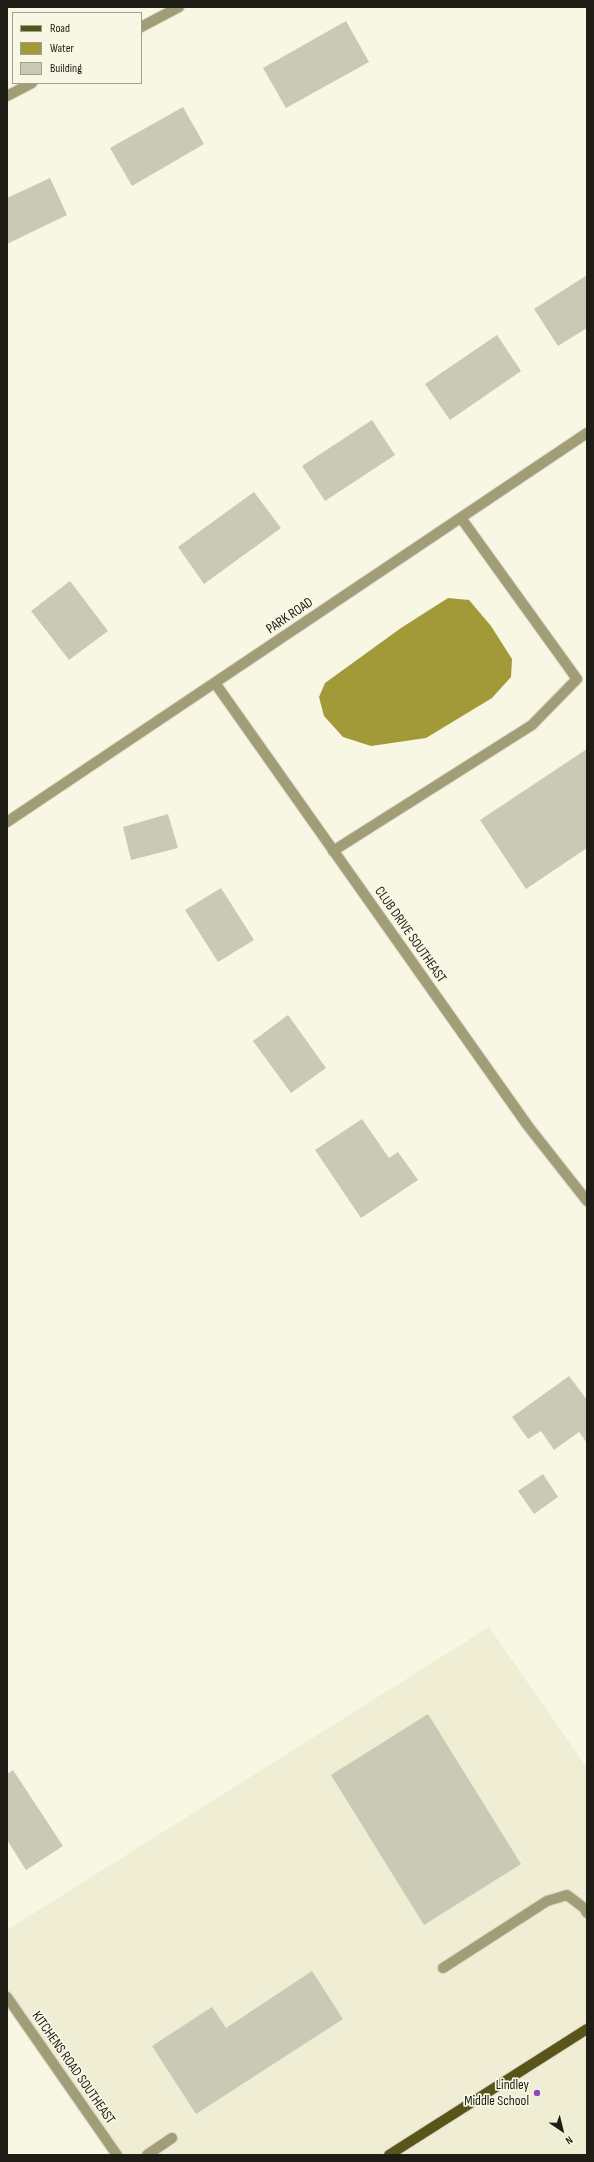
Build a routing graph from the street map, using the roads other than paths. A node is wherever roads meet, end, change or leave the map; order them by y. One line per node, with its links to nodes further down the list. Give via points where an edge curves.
1 (179, 7): 2 (street)
2 (142, 26)
3 (30, 84): 4 (street)
4 (7, 96)
5 (587, 433): 6 (street, PARK ROAD)
6 (461, 518): 7 (street, PARK ROAD); 9 (street, via 577,679 532,725)
7 (215, 683): 8 (street, PARK ROAD); 9 (street, CLUB DRIVE SOUTHEAST)
8 (7, 822)
9 (333, 851): 10 (street, CLUB DRIVE SOUTHEAST, via 528,1126)
10 (587, 1201)
11 (587, 1913): 12 (street, via 567,1896 547,1901)
12 (443, 1968)
13 (7, 1997): 16 (street, KITCHENS ROAD SOUTHEAST)
14 (587, 2029): 18 (main road)
15 (172, 2138): 17 (street)
16 (117, 2155)
17 (147, 2155)
18 (389, 2155)

